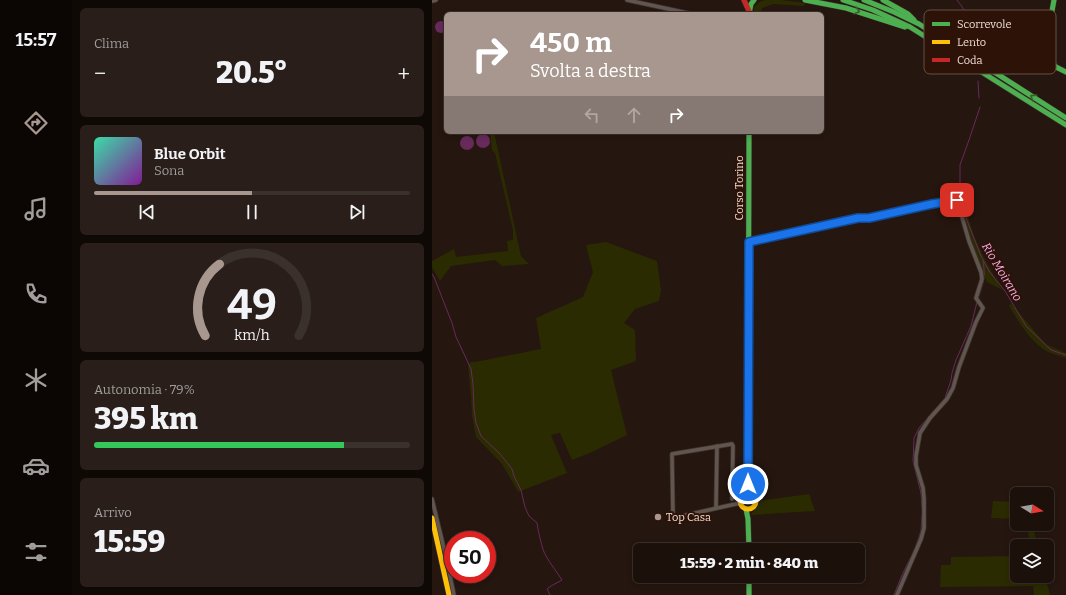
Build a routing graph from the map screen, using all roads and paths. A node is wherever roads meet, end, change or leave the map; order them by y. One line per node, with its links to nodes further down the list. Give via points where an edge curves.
1 (436, 0): 10 (street)
2 (627, 0): 12 (street)
3 (744, 0): 13 (main road)
4 (754, 0): 13 (main road)
5 (805, 0): 16 (main road, one-way to 16, via 852,10)
6 (843, 0): 16 (main road, via 872,9)
7 (864, 0): 14 (main road)
8 (883, 0): 14 (main road, via 908,14)
9 (1054, 0): 11 (main road)
10 (432, 1)
11 (1052, 10)
12 (683, 12)
13 (749, 12)
14 (919, 24): 15 (main road, one-way to 14)
15 (924, 27)
16 (919, 32): 17 (main road)
17 (924, 35)
18 (1056, 67): 19 (main road)
19 (1066, 72)
20 (985, 74): 23 (main road)
21 (997, 74): 22 (main road, one-way to 21)
22 (1066, 118)
23 (1066, 125)
24 (749, 134): 25 (main road, Corso Torino)
25 (749, 242): 27 (main road, Corso Torino); 43 (street, via 858,218 958,200 981,272 978,300 984,308 976,322 953,388 920,432 916,466 923,488 924,528 922,539)
26 (716, 446): 31 (street, via 732,445); 33 (street); 33 (street, via 672,454 673,518)
27 (748, 484): 28 (main road); 29 (main road)
28 (746, 493): 29 (main road); 32 (main road, via 741,496)
29 (752, 494): 34 (main road, via 756,497 755,505)
30 (432, 499): 41 (street)
31 (732, 499)
32 (740, 503): 33 (street); 34 (main road, via 742,507)
33 (716, 508)
34 (749, 509): 37 (main road)
35 (432, 518): 40 (main road)
36 (432, 536): 39 (main road)
37 (749, 543)
38 (749, 583): 42 (main road)
39 (444, 595)
40 (449, 595)
41 (454, 595)
42 (749, 595)
43 (897, 595)

